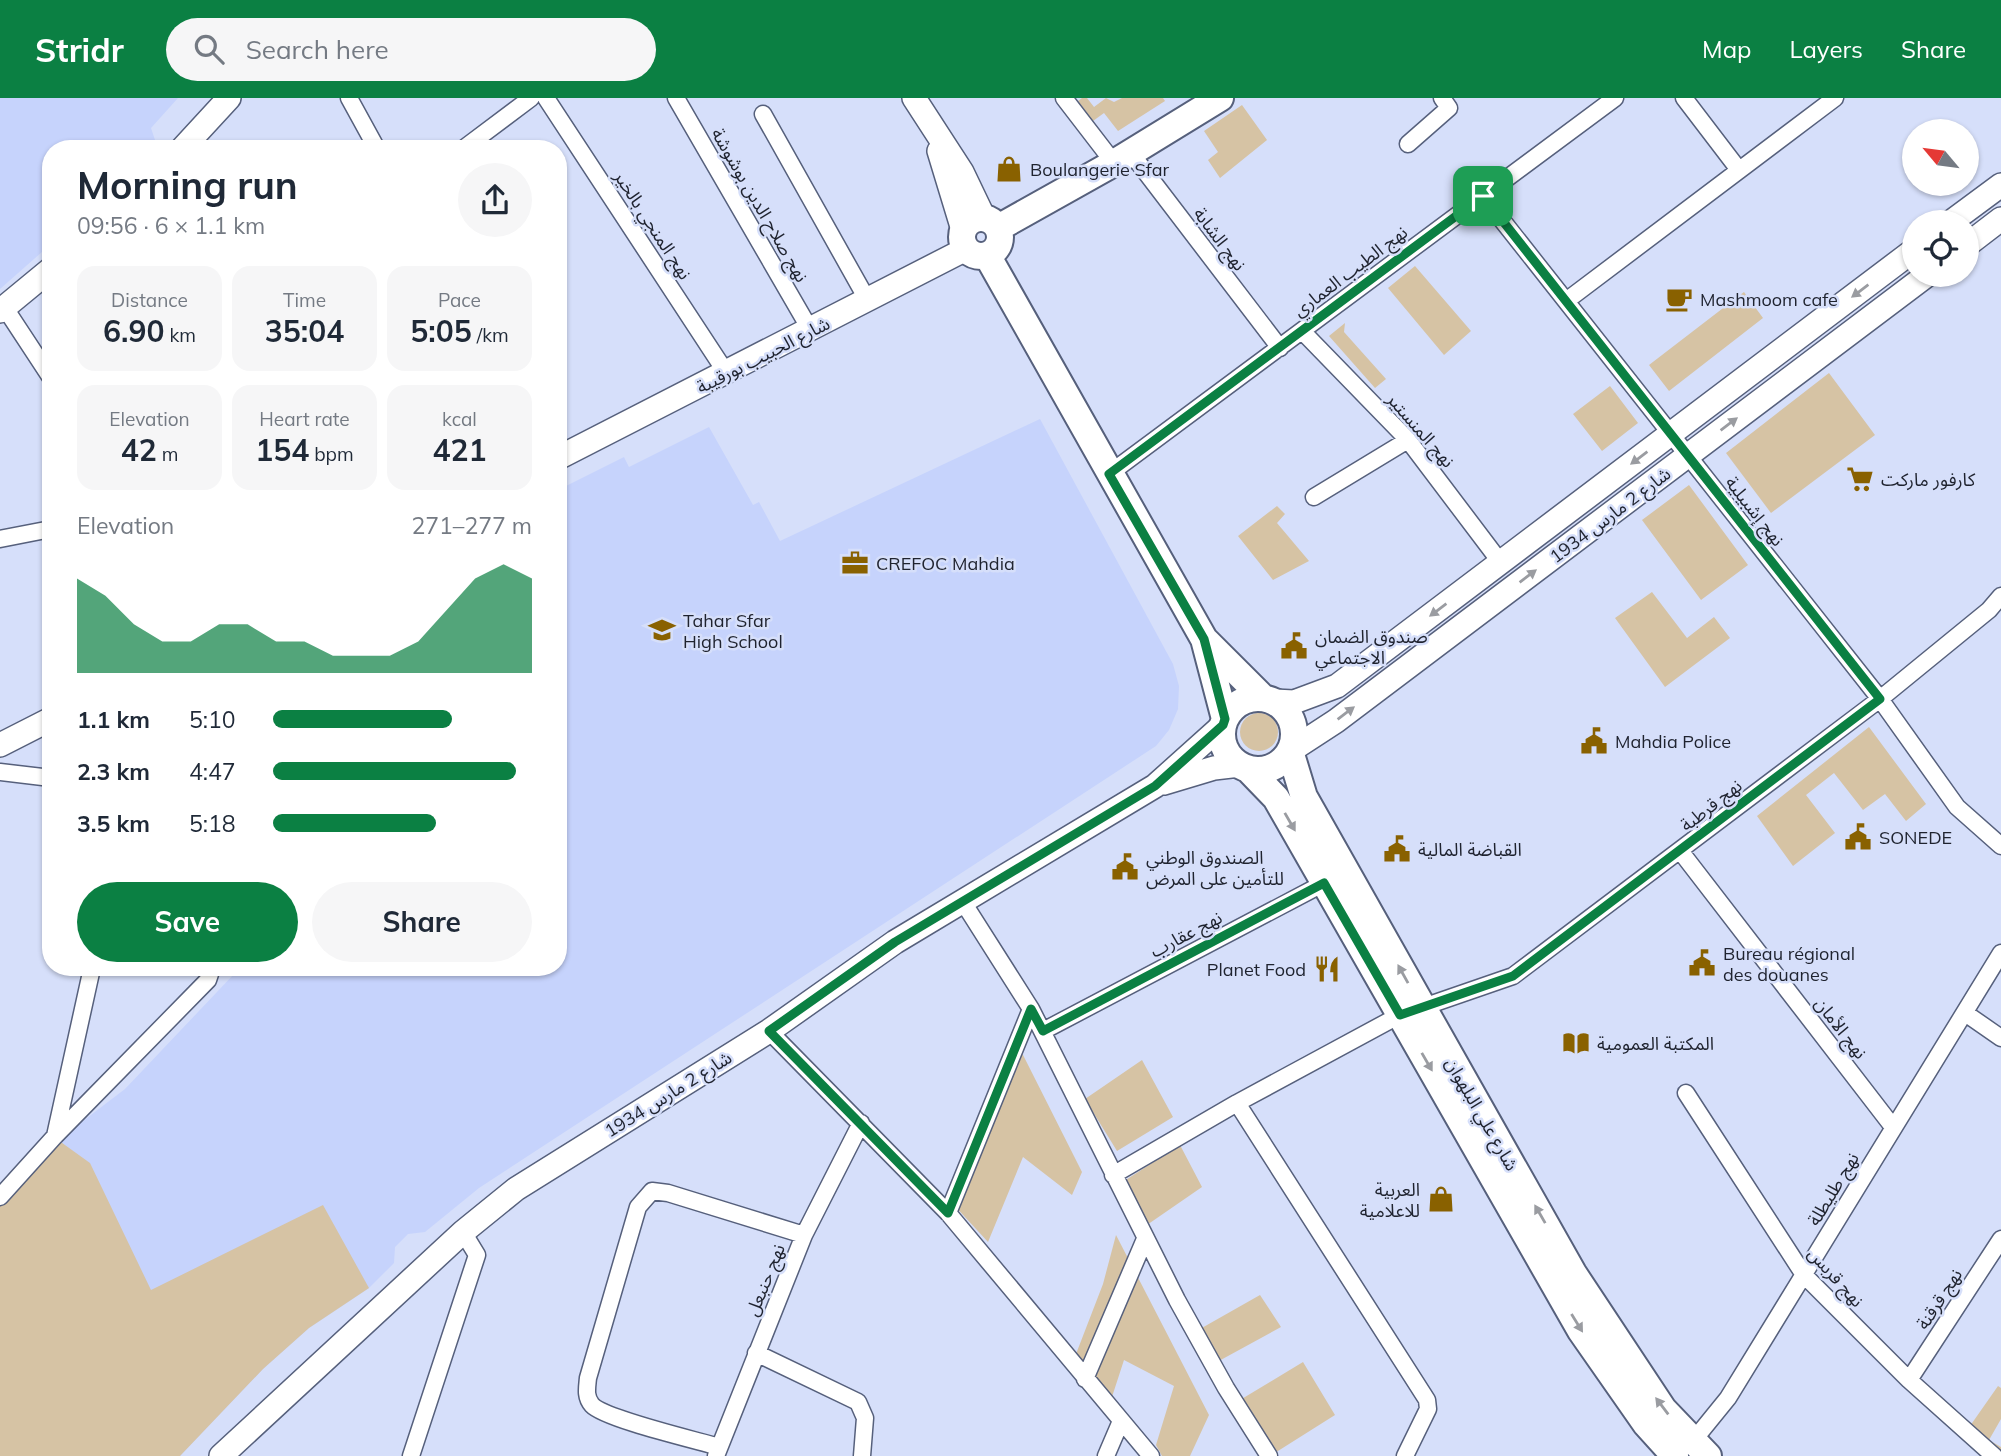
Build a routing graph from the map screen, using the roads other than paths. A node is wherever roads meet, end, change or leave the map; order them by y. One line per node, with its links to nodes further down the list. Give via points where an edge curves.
1 (229, 98): 14 (street)
2 (349, 98): 15 (street)
3 (531, 98): 16 (street)
4 (546, 98): 36 (street, نهج المنجي بالخير)
5 (676, 98): 32 (street, نهج صلاح الدين بوشوشة)
6 (914, 98): 24 (street)
7 (1064, 98): 18 (street, نهج الشابة)
8 (1220, 98): 18 (main road, شارع الحبيب بورقيبة)
9 (1442, 98): 17 (street, via 1449,108)
10 (1615, 98): 21 (street, نهج الطيب العماري)
11 (1684, 98): 19 (street)
12 (1835, 98): 19 (street)
13 (763, 114): 29 (street)
14 (190, 140)
15 (372, 140)
16 (475, 140)
17 (1408, 144)
18 (1123, 158): 24 (main road, شارع الحبيب بورقيبة); 34 (street, نهج الشابة)
19 (1739, 170): 30 (street)
20 (2001, 185): 22 (street)
21 (1483, 196): 30 (street, نهج إشبيلية); 33 (street, نهج الطيب العماري)
22 (1967, 210)
23 (2001, 219): 25 (street)
24 (979, 236): 29 (street, شارع الحبيب بورقيبة); 41 (main road)
25 (1979, 236)
26 (1902, 259): 37 (street, شارع 2 مارس 1934, one-way to 37)
27 (42, 276): 31 (street)
28 (1911, 287): 40 (street, شارع 2 مارس 1934, one-way to 28)
29 (868, 301): 32 (street, شارع الحبيب بورقيبة)
30 (1566, 301): 37 (street, نهج إشبيلية)
31 (2, 309): 35 (street)
32 (811, 331): 36 (street, شارع الحبيب بورقيبة)
33 (1302, 331): 34 (street, نهج الطيب العماري); 38 (street, نهج المنستير)
34 (1280, 348): 41 (street, نهج الطيب العماري)
35 (42, 365)
36 (727, 374): 39 (street, شارع الحبيب بورقيبة)
37 (1670, 435): 40 (street, نهج إشبيلية); 45 (street, شارع 2 مارس 1934, one-way to 45)
38 (1408, 440): 42 (street); 45 (street, نهج المنستير)
39 (567, 454)
40 (1687, 456): 49 (street, نهج إشبيلية); 53 (street, شارع 2 مارس 1934, one-way to 40)
41 (1109, 474): 47 (main road)
42 (1314, 497)
43 (42, 531): 44 (street)
44 (0, 539)
45 (1501, 563): 48 (street, شارع 2 مارس 1934, one-way to 48, via 1337,686 1294,702)
46 (2001, 596): 49 (street, نهج قرطبة)
47 (1204, 639): 48 (main road); 50 (main road)
48 (1268, 699): 50 (main road, via 1241,702); 53 (main road, via 1284,708 1294,728)
49 (1880, 699): 58 (street, نهج إشبيلية, via 1957,807); 59 (street, نهج قرطبة)
50 (1224, 722): 54 (main road, via 1225,748); 57 (street, شارع 2 مارس 1934)
51 (42, 723): 52 (street)
52 (0, 744)
53 (1290, 751): 54 (main road, via 1272,767); 60 (main road, شارع علي البلهوان)
54 (1244, 767): 57 (street, شارع 2 مارس 1934, via 1214,768); 60 (main road, شارع علي البلهوان, one-way to 60, via 1276,798)
55 (0, 772): 56 (street)
56 (42, 777)
57 (1155, 786): 61 (street, شارع 2 مارس 1934)
58 (2001, 846)
59 (1681, 852): 66 (street, نهج قرطبة, via 1513,976); 74 (street, نهج الأمان)
60 (1335, 877): 66 (main road, شارع علي البلهوان); 69 (street, نهج عقارب)
61 (963, 902): 65 (street); 68 (street, شارع 2 مارس 1934, via 895,942)
62 (2001, 953): 67 (street, نهج طليطلة)
63 (90, 976): 75 (street)
64 (209, 976): 75 (street)
65 (1031, 1009): 69 (street); 80 (street)
66 (1411, 1011): 72 (street, نهج قرطبة); 91 (main road, شارع علي البلهوان, via 1564,1280 1663,1409)
67 (1965, 1013): 70 (street); 74 (street, نهج طليطلة)
68 (769, 1031): 73 (street); 81 (street, شارع 2 مارس 1934, via 516,1189)
69 (1043, 1031): 76 (street)
70 (2001, 1038)
71 (1686, 1093): 85 (street, نهج قربس)
72 (1237, 1103): 76 (street, نهج قرطبة); 98 (street, via 1427,1400 1428,1409)
73 (861, 1123): 80 (street); 82 (street, نهج حنبعل)
74 (1894, 1127): 85 (street, نهج طليطلة)
75 (55, 1136): 78 (street)
76 (1113, 1175): 83 (street)
77 (0, 1177): 78 (street)
78 (17, 1180): 79 (street)
79 (0, 1198)
80 (948, 1213): 87 (street)
81 (463, 1231): 92 (street, شارع 2 مارس 1934); 93 (street, via 477,1255)
82 (804, 1235): 86 (street, نهج حنبعل); 90 (street, via 668,1193 652,1191 638,1207 587,1395 593,1406 612,1415)
83 (1145, 1238): 87 (street); 97 (street, via 1226,1388)
84 (2001, 1239): 88 (street, نهج قرقنة)
85 (1804, 1275): 88 (street, نهج قربس); 91 (street, نهج طليطلة)
86 (756, 1353): 90 (street, نهج حنبعل); 94 (street, via 858,1402 865,1418)
87 (1085, 1379): 89 (street)
88 (1909, 1380): 99 (street, نهج قربس)
89 (1121, 1421): 95 (street); 96 (street)
90 (717, 1451)
91 (1689, 1453)
92 (221, 1456)
93 (411, 1456)
94 (862, 1456)
95 (1106, 1456)
96 (1151, 1456)
97 (1269, 1456)
98 (1405, 1456)
99 (1994, 1456)

